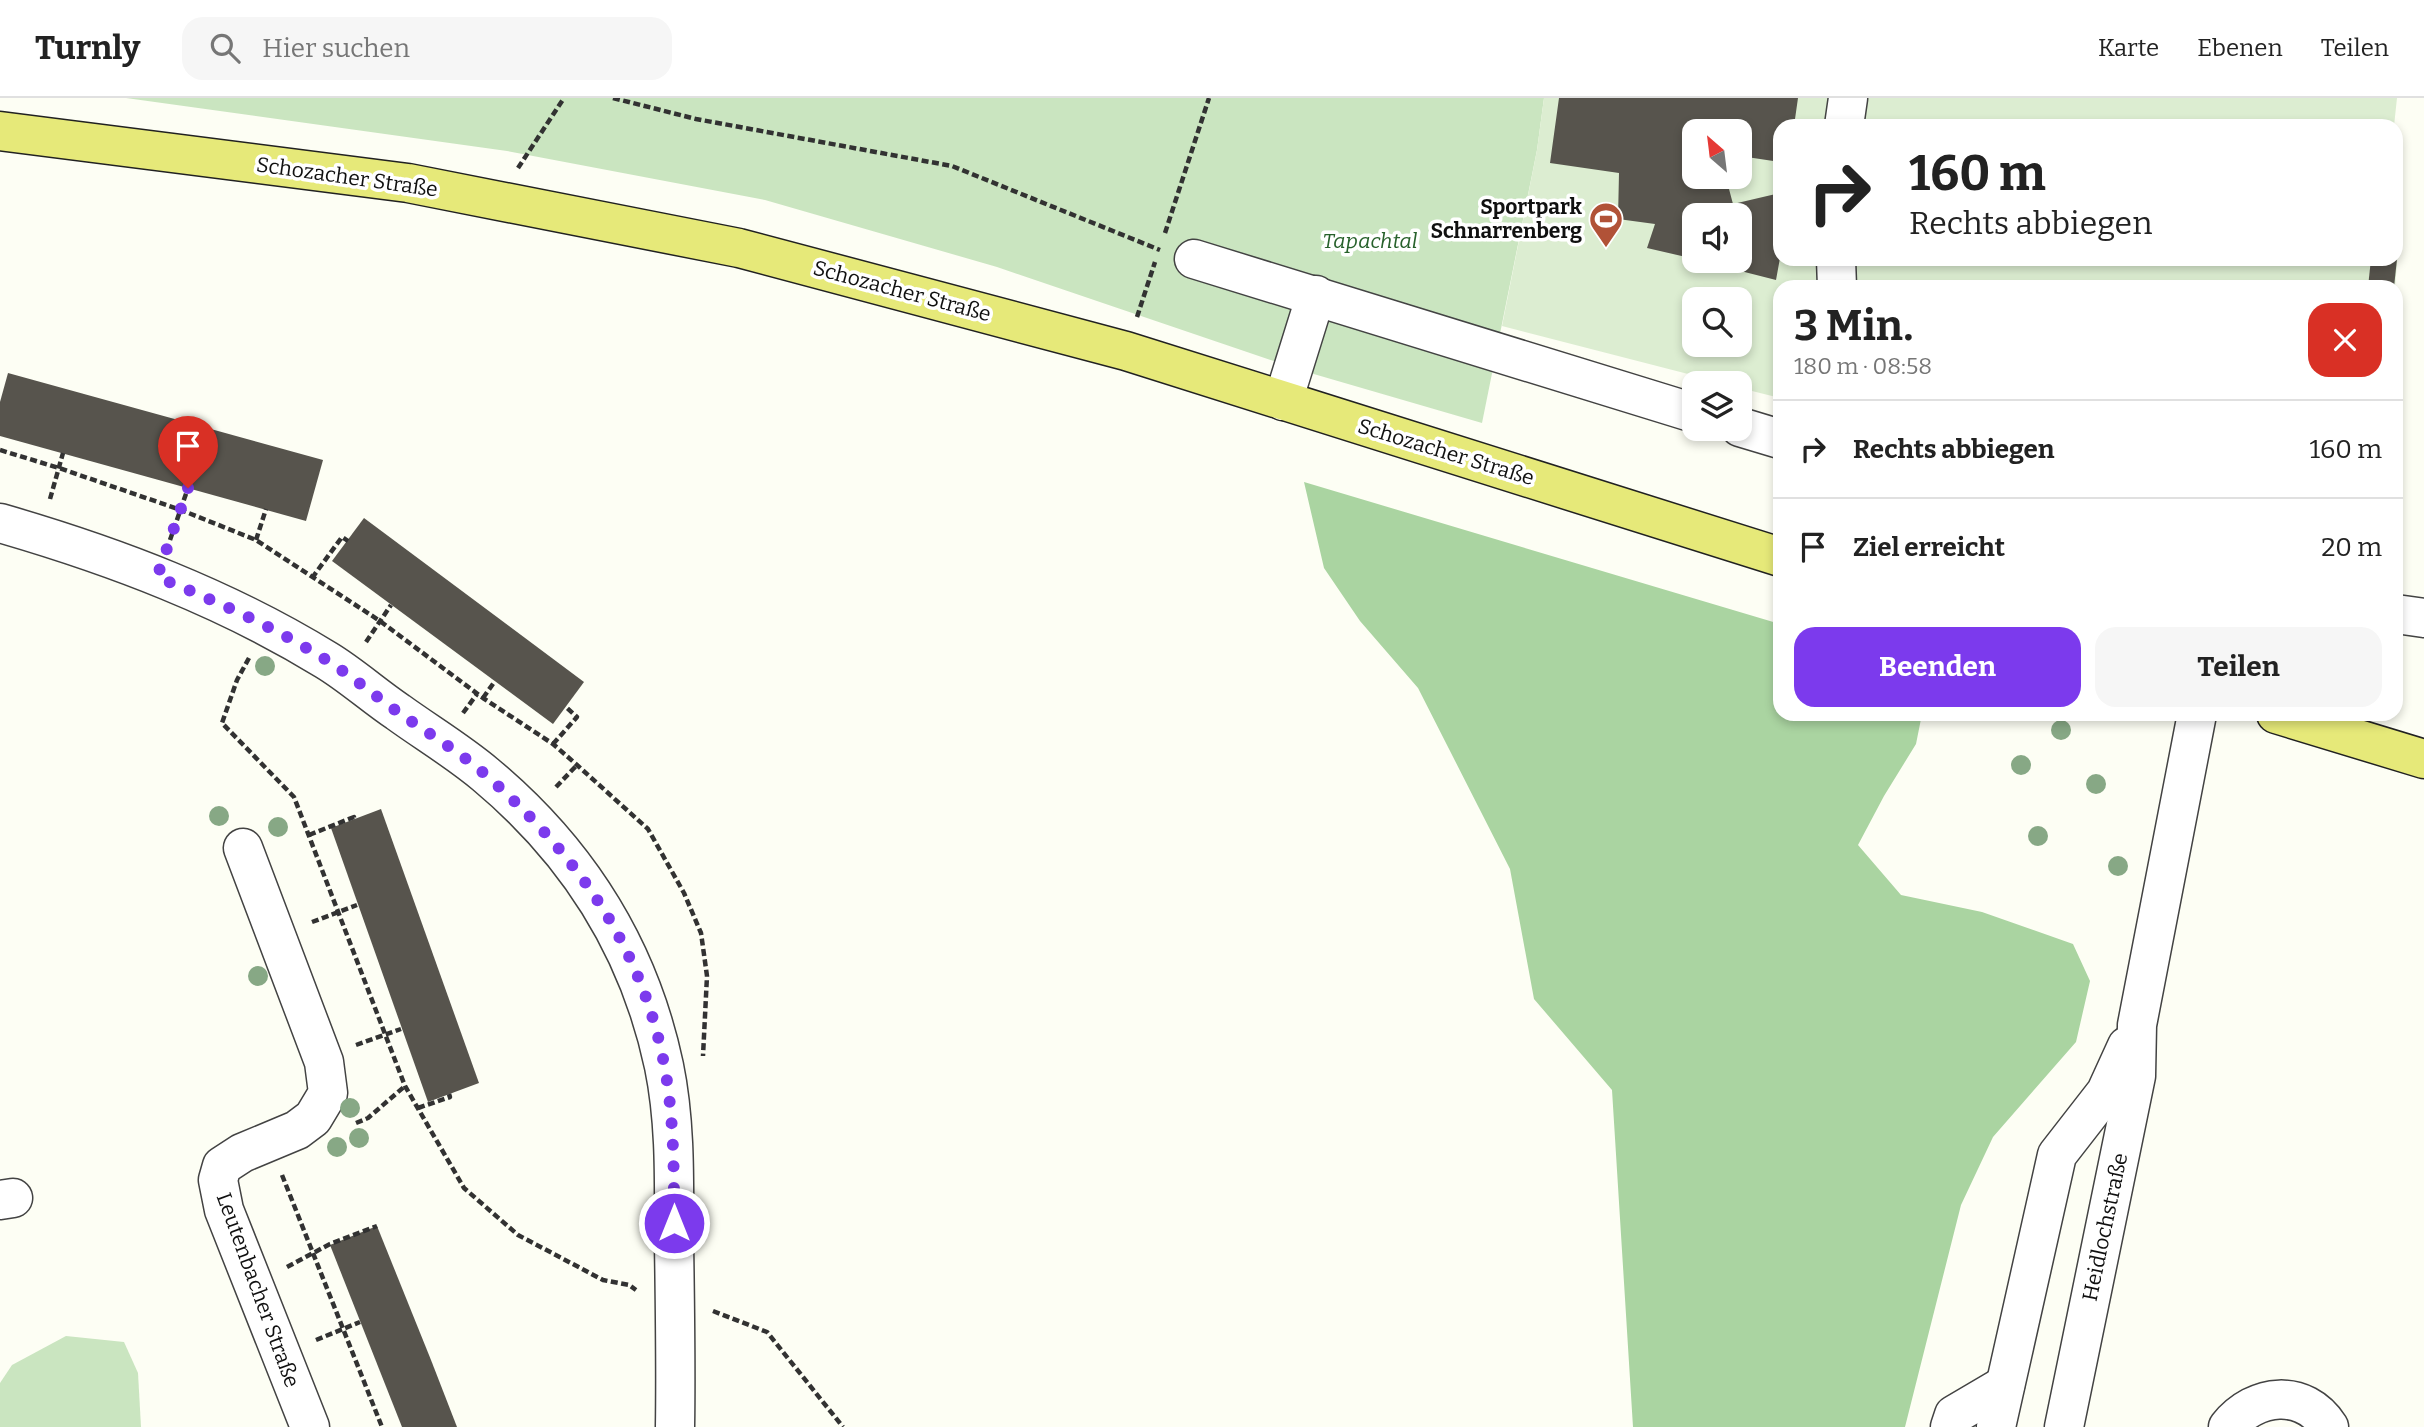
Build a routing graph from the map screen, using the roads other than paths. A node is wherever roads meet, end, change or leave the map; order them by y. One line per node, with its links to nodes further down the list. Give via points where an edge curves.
1 (1848, 98): 2 (street)
2 (1844, 119)
3 (0, 131): 6 (main road, Schozacher Straße, via 408,183 739,248 1126,351)
4 (1177, 254): 5 (street)
5 (1316, 295): 6 (street); 7 (street)
6 (1283, 401): 11 (main road, Schozacher Straße)
7 (1682, 409)
8 (1752, 431): 9 (street)
9 (1773, 437)
10 (0, 523): 21 (street, via 220,603 330,662 485,774 556,843 609,916 622,942 653,1023 664,1068 674,1179)
11 (1773, 555)
12 (2403, 615): 13 (street)
13 (2424, 618)
14 (2196, 721): 18 (street, Heidlochstraße)
15 (2299, 721): 16 (main road)
16 (2424, 759)
17 (243, 848): 20 (street, Leutenbacher Straße, via 322,1056 328,1093 313,1118 222,1166 218,1180 224,1210)
18 (2137, 1025): 19 (street, Heidlochstraße, via 2106,1092 2057,1155); 24 (street, Heidlochstraße, via 2136,1076)
19 (2005, 1385): 22 (street, via 1954,1415); 23 (street, Heidlochstraße)
20 (310, 1427)
21 (676, 1427)
22 (1950, 1427)
23 (1996, 1427)
24 (2064, 1427)
25 (2228, 1427): 26 (street, via 2255,1404 2274,1399 2313,1409)
26 (2329, 1427)

